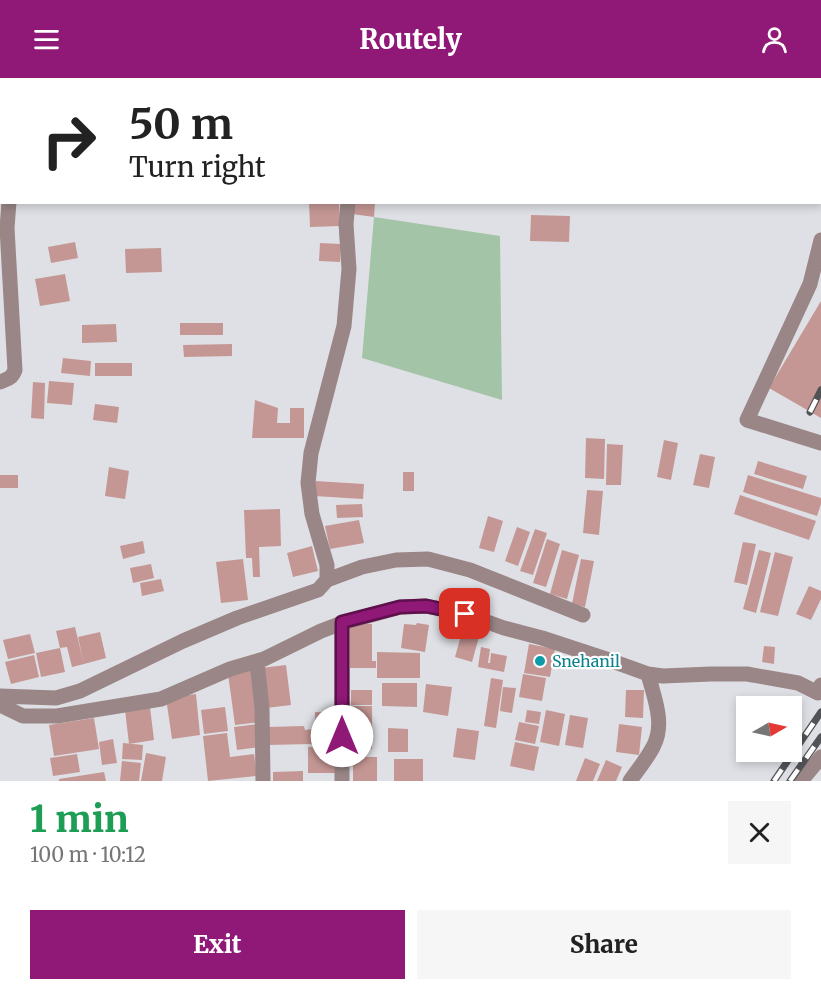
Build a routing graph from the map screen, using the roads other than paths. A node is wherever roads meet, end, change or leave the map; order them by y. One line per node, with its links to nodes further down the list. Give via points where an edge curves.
1 (9, 204): 4 (street, via 15,370 13,376)
2 (348, 204): 6 (street, via 349,269 344,326 311,453 308,483)
3 (821, 240): 5 (street, via 810,284 747,420)
4 (0, 382)
5 (821, 443)
6 (327, 580): 7 (street, via 362,567 428,559 470,570); 12 (street, via 318,590 194,636 80,692 56,698)
7 (583, 615)
8 (342, 622): 9 (street); 10 (street, via 400,607 426,606 465,614); 16 (street)
9 (257, 662): 13 (street, via 230,669 161,699 57,716 23,716); 15 (street)
10 (648, 674): 11 (street, via 747,674 798,683 818,693); 17 (street, via 659,733)
11 (821, 685)
12 (0, 696)
13 (0, 705)
14 (821, 757): 18 (street)
15 (263, 781)
16 (342, 781)
17 (630, 781)
18 (801, 781)

